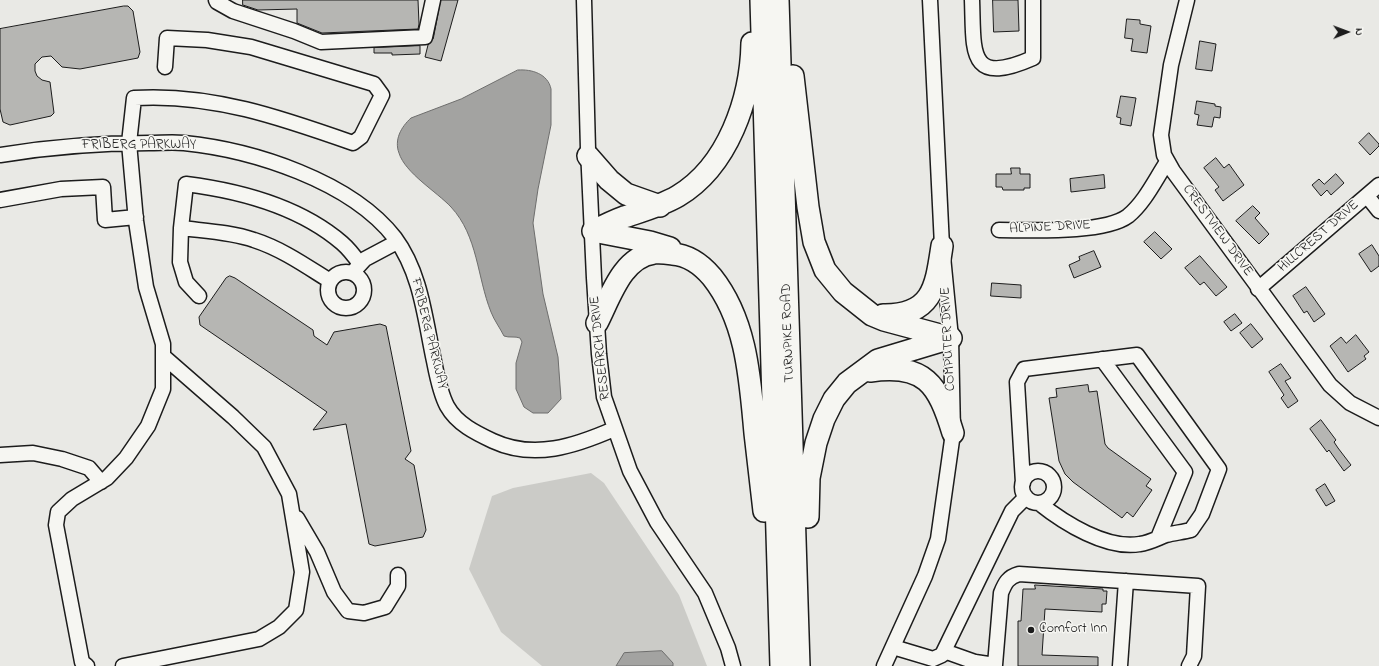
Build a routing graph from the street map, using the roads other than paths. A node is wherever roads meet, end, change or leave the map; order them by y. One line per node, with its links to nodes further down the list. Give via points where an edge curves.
1 (216, 0): 2 (street, via 233,11 321,42 425,37)
2 (433, 0)
3 (752, 0): 19 (highway, via 749,72 742,107 732,133 722,153 707,171 682,193)
4 (761, 0): 55 (highway, TURNPIKE ROAD)
5 (778, 0): 32 (highway, via 789,27 806,191 814,242 830,277 843,292); 56 (highway, TURNPIKE ROAD)
6 (930, 0): 26 (street, COMPUTER DRIVE)
7 (972, 0): 8 (street, via 974,50 979,61 988,67 1013,67 1033,58)
8 (1033, 0)
9 (1187, 0): 15 (street, CRESTVIEW DRIVE, via 1171,65 1163,116 1161,145)
10 (585, 3): 14 (street, RESEARCH DRIVE)
11 (166, 67): 12 (street, via 167,38 207,40 251,47 374,84 382,95 361,137 354,143 278,117 226,104 159,96 134,98)
12 (129, 143): 13 (street, FRIBERG PARKWAY, via 64,146); 21 (street); 25 (street, FRIBERG PARKWAY, via 183,143 209,147 272,162 300,172 353,198)
13 (0, 155)
14 (588, 156): 19 (highway, via 609,180 626,194); 24 (street, RESEARCH DRIVE)
15 (1167, 162): 23 (street, ALPINE DRIVE, via 1141,203 1118,221 1075,229); 30 (street, CRESTVIEW DRIVE)
16 (1379, 186): 17 (street, HILLCREST DRIVE)
17 (1367, 196): 20 (street); 30 (street, HILLCREST DRIVE)
18 (0, 200): 21 (street, via 60,189 103,187 105,220)
19 (660, 206): 24 (highway, via 622,218)
20 (1379, 211)
21 (136, 217): 35 (street, via 146,287 163,344)
22 (181, 228): 28 (street, via 186,184 248,195 316,225 343,244); 29 (street, via 218,232 254,240 286,253); 31 (street, via 180,262 186,282)
23 (999, 230)
24 (593, 231): 27 (highway, via 650,242); 33 (street, RESEARCH DRIVE)
25 (397, 242): 28 (street, via 365,259); 39 (street, FRIBERG PARKWAY, via 418,285 438,379 447,406 462,423 497,443 517,450 540,451 587,441)
26 (942, 246): 32 (highway, via 936,282 924,303 901,314); 34 (street, COMPUTER DRIVE)
27 (683, 254): 33 (highway, via 654,253 635,260 622,274); 55 (highway, via 697,262 724,292 743,341 749,375)
28 (357, 269): 29 (street, via 340,273); 29 (street, via 364,286 364,294 352,307 343,308 330,298)
29 (330, 281)
30 (1258, 289): 38 (street, CRESTVIEW DRIVE, via 1333,389 1350,403)
31 (200, 296)
32 (872, 315): 34 (highway)
33 (597, 323): 39 (street, RESEARCH DRIVE, via 604,397)
34 (951, 338): 37 (highway, via 878,360); 40 (street, COMPUTER DRIVE)
35 (163, 356): 42 (street, via 163,389 148,426 126,458); 46 (street, via 264,447 289,494)
36 (1102, 359): 43 (street, via 1024,369 1017,382); 47 (street, via 1185,472); 47 (street, via 1137,355 1219,470 1202,514 1191,530)
37 (862, 372): 40 (highway, via 896,369 906,370 923,378 937,392); 57 (highway, via 847,383 824,419 809,478)
38 (1379, 418)
39 (614, 429): 54 (street, RESEARCH DRIVE, via 630,471 657,522 705,593)
40 (953, 433): 50 (street, COMPUTER DRIVE, via 938,539 926,576)
41 (0, 455): 42 (street, via 33,452 62,459 89,468)
42 (101, 482): 52 (street, via 72,499 58,512 56,525 82,662)
43 (1023, 483): 44 (street, via 1022,490); 45 (street, via 1033,472 1048,475 1054,488 1052,495)
44 (1026, 497): 45 (street, via 1032,502); 51 (street, via 1012,511)
45 (1039, 503): 47 (street, via 1051,513 1101,540 1115,544 1140,544)
46 (292, 511): 48 (street, via 317,552 334,592 348,611 364,613 385,607 398,586); 53 (street, via 302,572 296,610 278,627 259,639)
47 (1158, 538)
48 (398, 575)
49 (1126, 581): 51 (street, via 1019,574 1011,577 1005,583 1001,594 995,665 975,662); 59 (street); 60 (street, via 1198,586 1194,656)
50 (893, 647): 51 (street, via 933,659 942,655); 58 (street, COMPUTER DRIVE)
51 (944, 651)
52 (87, 666)
53 (123, 666)
54 (733, 666)
55 (780, 666)
56 (800, 666)
57 (808, 666)
58 (884, 666)
59 (1120, 666)
60 (1189, 666)

